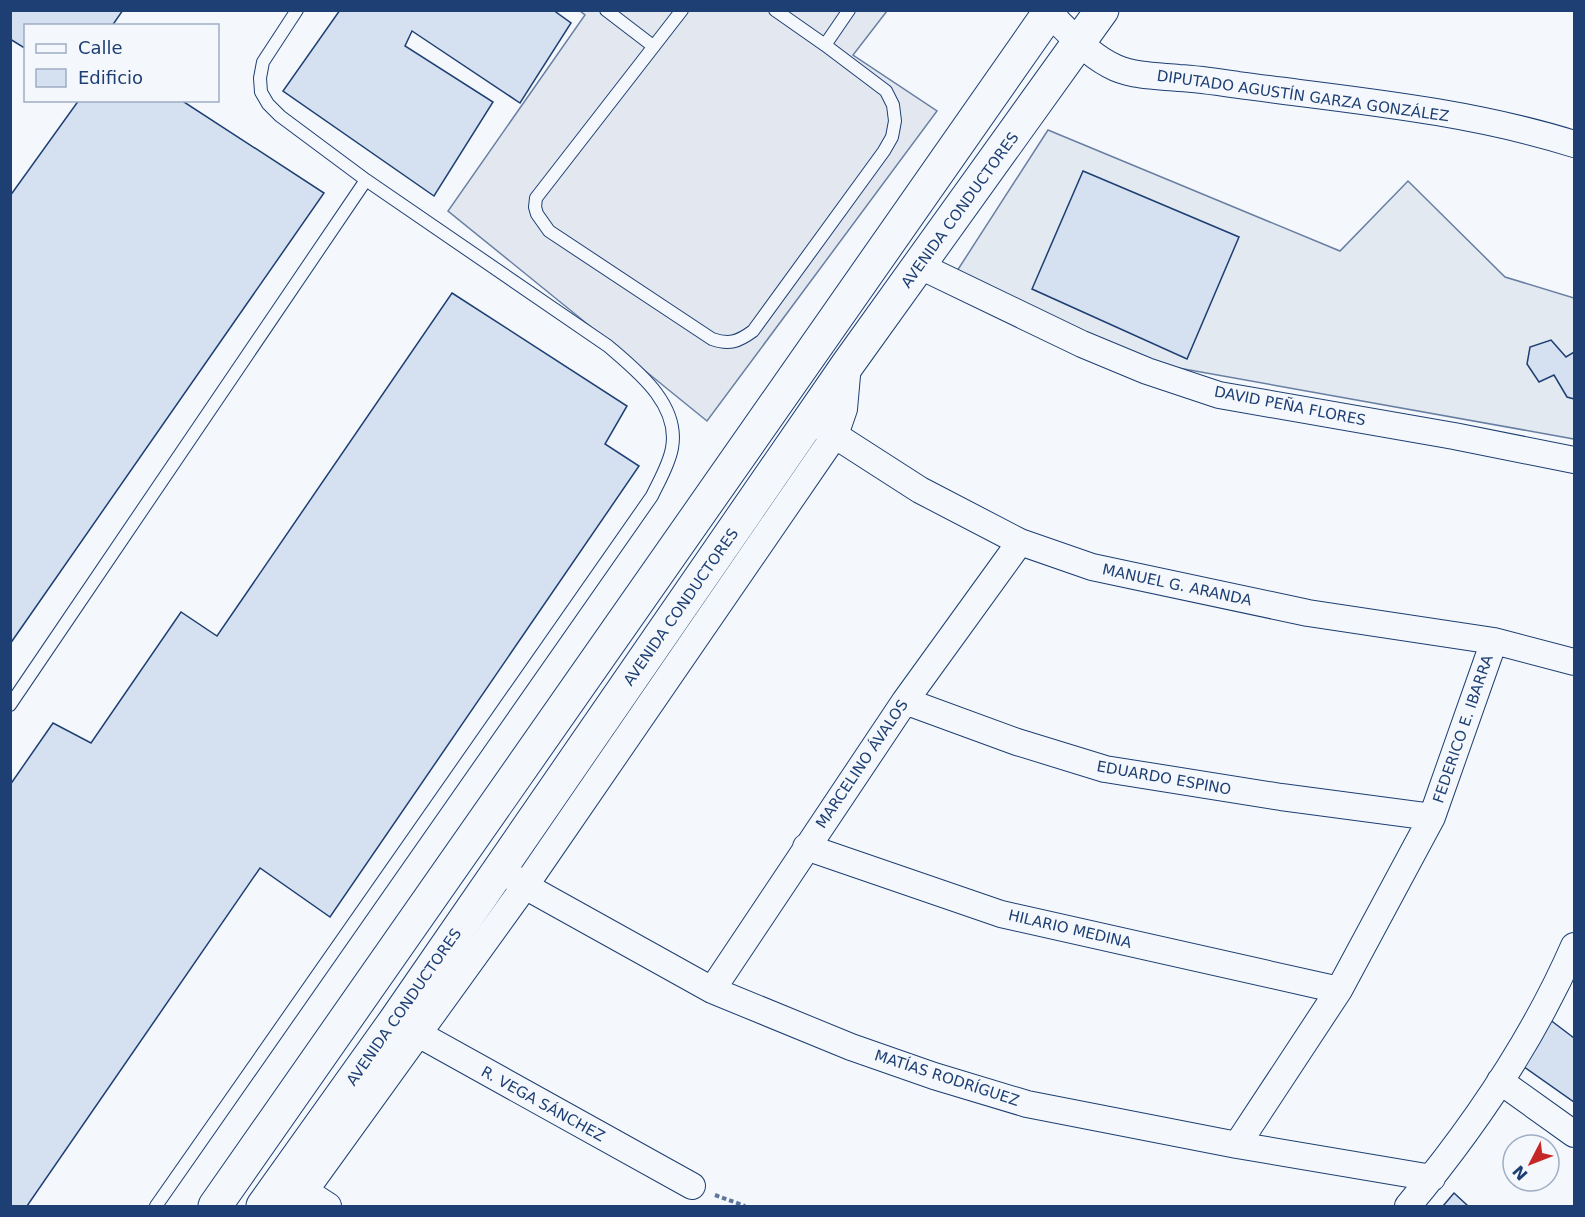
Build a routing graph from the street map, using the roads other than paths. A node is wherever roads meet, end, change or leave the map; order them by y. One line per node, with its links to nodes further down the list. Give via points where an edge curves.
1 (297, 10): 12 (lane, via 263,62 261,92 280,117)
2 (606, 10): 10 (lane)
3 (682, 10): 10 (lane)
4 (775, 10): 9 (lane)
5 (849, 10): 9 (lane)
6 (1102, 10): 8 (main road, AVENIDA CONDUCTORES)
7 (1049, 11): 8 (street, DIPUTADO AGUSTÍN GARZA GONZÁLEZ); 35 (main road)
8 (1080, 43): 11 (street, DIPUTADO AGUSTÍN GARZA GONZÁLEZ, via 1115,67 1139,74 1427,110); 13 (main road, AVENIDA CONDUCTORES)
9 (825, 45): 10 (lane, via 886,91 893,105 892,137 753,332 725,344 549,231 535,207 536,198)
10 (653, 46)
11 (1575, 144)
12 (366, 180): 20 (lane); 34 (lane, via 608,346 643,375 663,403 673,427 672,448 652,496)
13 (920, 266): 14 (main road, AVENIDA CONDUCTORES, via 848,364); 15 (street, DAVID PEÑA FLORES, via 1082,344 1219,395)
14 (823, 428): 16 (street, MANUEL G. ARANDA, via 920,490); 23 (main road, AVENIDA CONDUCTORES)
15 (1575, 460)
16 (1020, 542): 17 (street, MANUEL G. ARANDA, via 1092,567 1297,610); 19 (street, MARCELINO ÁVALOS)
17 (1494, 641): 18 (street, MANUEL G. ARANDA); 21 (street, FEDERICO E. IBARRA)
18 (1575, 662)
19 (905, 701): 21 (street, EDUARDO ESPINO, via 1105,769 1281,798); 22 (street, MARCELINO ÁVALOS)
20 (10, 705)
21 (1432, 817): 26 (street, FEDERICO E. IBARRA)
22 (806, 847): 25 (street, MARCELINO ÁVALOS); 26 (street, HILARIO MEDINA, via 1001,914)
23 (512, 877): 25 (street, MATÍAS RODRÍGUEZ); 27 (main road, AVENIDA CONDUCTORES)
24 (1575, 946): 28 (street)
25 (712, 990): 30 (street, MATÍAS RODRÍGUEZ, via 851,1047 1027,1104)
26 (1339, 990): 30 (street)
27 (407, 1027): 32 (street, R. VEGA SÁNCHEZ); 33 (main road, AVENIDA CONDUCTORES)
28 (1500, 1081): 29 (street); 31 (street)
29 (1575, 1134)
30 (1237, 1145): 31 (street, MATÍAS RODRÍGUEZ)
31 (1432, 1178): 38 (street)
32 (692, 1186)
33 (294, 1192): 36 (main road, AVENIDA CONDUCTORES); 37 (street)
34 (156, 1206)
35 (215, 1206)
36 (263, 1206)
37 (328, 1206)
38 (1408, 1206)

